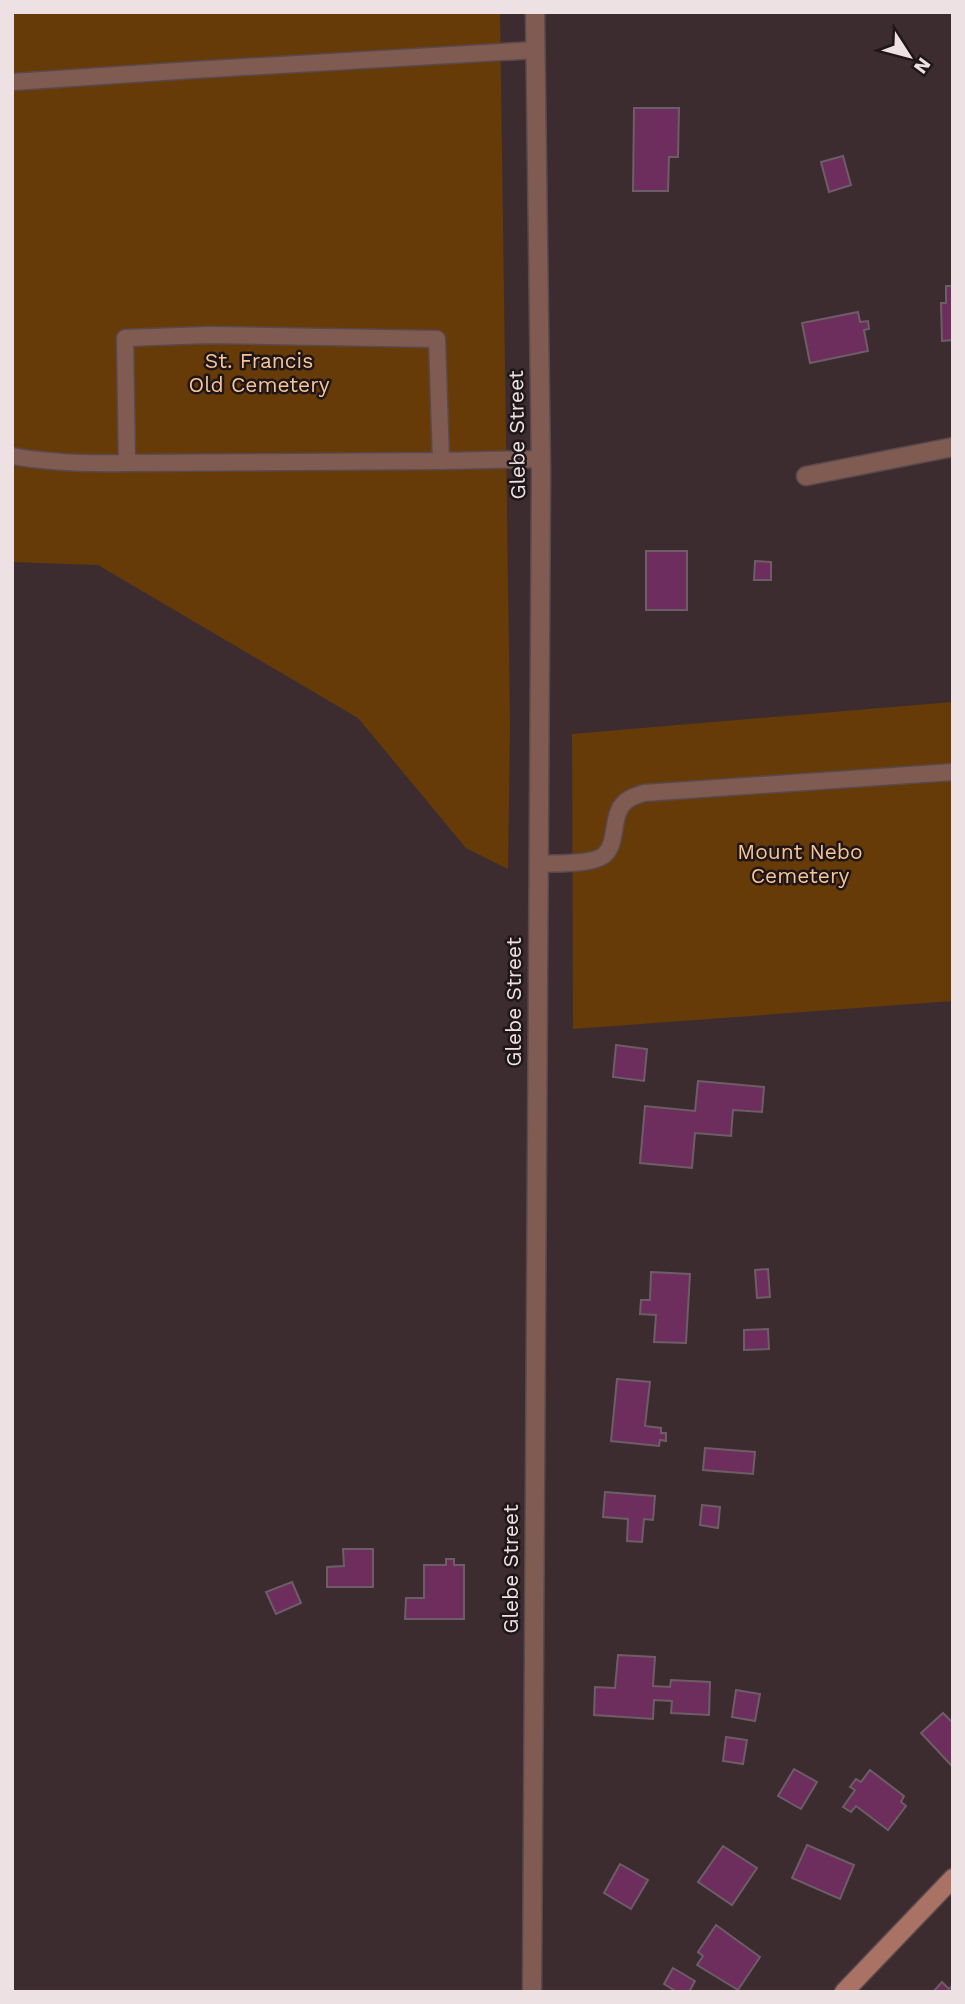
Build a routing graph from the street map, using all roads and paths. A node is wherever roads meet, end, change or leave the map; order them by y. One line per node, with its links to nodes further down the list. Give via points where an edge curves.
1 (535, 12): 2 (street, Glebe Street)
2 (536, 50): 3 (lane); 6 (street, Glebe Street)
3 (12, 82)
4 (953, 447): 9 (street)
5 (12, 456): 8 (lane, via 43,462)
6 (541, 459): 7 (lane); 11 (street, Glebe Street)
7 (441, 461): 8 (lane); 8 (lane, via 438,339 209,335 125,338)
8 (127, 463)
9 (806, 476)
10 (953, 772): 11 (lane, via 644,793 627,799 619,809 604,855)
11 (538, 864): 13 (street, Glebe Street)
12 (953, 1878): 14 (main road)
13 (533, 1992)
14 (844, 1992)

